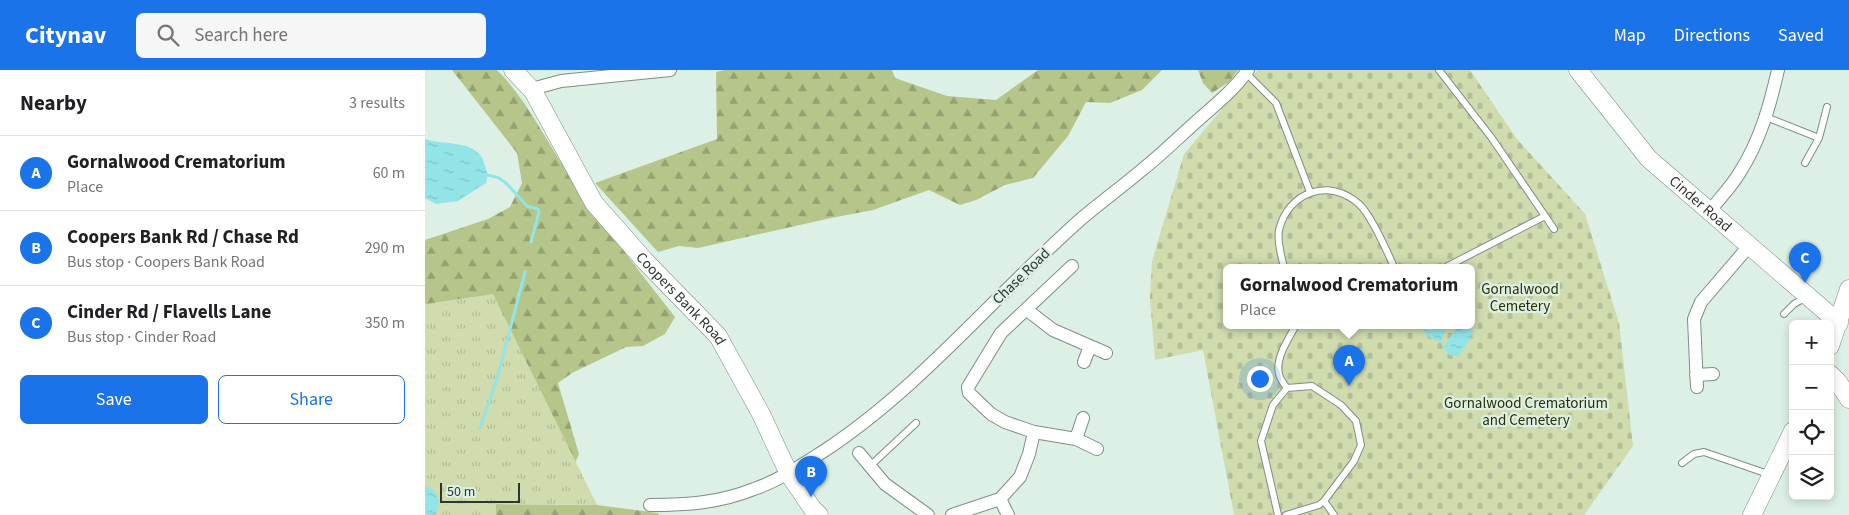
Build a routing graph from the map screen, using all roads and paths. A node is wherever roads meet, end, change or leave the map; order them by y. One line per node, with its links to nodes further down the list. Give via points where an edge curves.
1 (513, 70): 7 (street, Coopers Bank Road)
2 (670, 70): 7 (street, via 561,81)
3 (1439, 70): 14 (lane, via 1491,137)
4 (1578, 70): 13 (street, Cinder Road, via 1649,159)
5 (1778, 70): 9 (street)
6 (1247, 72): 12 (lane, via 1277,103); 44 (street, Chase Road, via 1145,168 1081,219 911,384 847,436)
7 (533, 90): 44 (street, Coopers Bank Road, via 594,203 718,336 761,414)
8 (1827, 107): 10 (lane)
9 (1766, 117): 10 (lane); 13 (street, via 1740,172)
10 (1819, 138): 11 (lane)
11 (1805, 163)
12 (1310, 192): 17 (lane, via 1285,213 1279,232); 18 (lane, via 1344,193 1360,205)
13 (1709, 212): 16 (street, Cinder Road)
14 (1545, 216): 15 (lane); 19 (lane)
15 (1554, 229)
16 (1749, 246): 22 (street, Cinder Road); 31 (street, via 1701,302 1695,319 1696,381)
17 (1284, 264)
18 (1393, 264)
19 (1452, 264)
20 (1072, 266): 23 (street)
21 (1849, 289): 25 (street)
22 (1807, 296): 24 (lane); 25 (street, Cinder Road)
23 (1027, 310): 28 (street, via 1053,330); 37 (street, via 1001,333 968,387 969,393 991,414)
24 (1784, 314)
25 (1844, 323): 27 (street)
26 (1294, 329): 33 (lane, via 1278,365 1279,375)
27 (1834, 339)
28 (1090, 346): 29 (street); 30 (street)
29 (1106, 353)
30 (1084, 362)
31 (1713, 374)
32 (1834, 379): 34 (street)
33 (1287, 388): 47 (lane, via 1312,386 1341,405 1356,421 1361,445 1354,461); 53 (lane, via 1273,405 1261,441)
34 (1849, 399)
35 (1083, 418): 38 (street)
36 (916, 423): 43 (lane)
37 (1034, 432): 38 (street); 46 (street, via 1020,477)
38 (1076, 439): 40 (street)
39 (1789, 439): 45 (street)
40 (1097, 449)
41 (859, 453): 43 (street)
42 (1682, 463): 45 (lane, via 1694,454 1704,452)
43 (870, 466): 50 (street, via 885,484)
44 (789, 474): 48 (street, Chase Road, via 754,490 712,501 686,505); 49 (street, Coopers Bank Road)
45 (1772, 475): 56 (street)
46 (999, 499): 51 (street); 52 (street)
47 (1324, 501): 54 (lane); 55 (lane)
48 (650, 504)
49 (819, 515)
50 (928, 515)
51 (952, 515)
52 (1008, 515)
53 (1278, 515)
54 (1286, 515)
55 (1335, 515)
56 (1752, 515)

